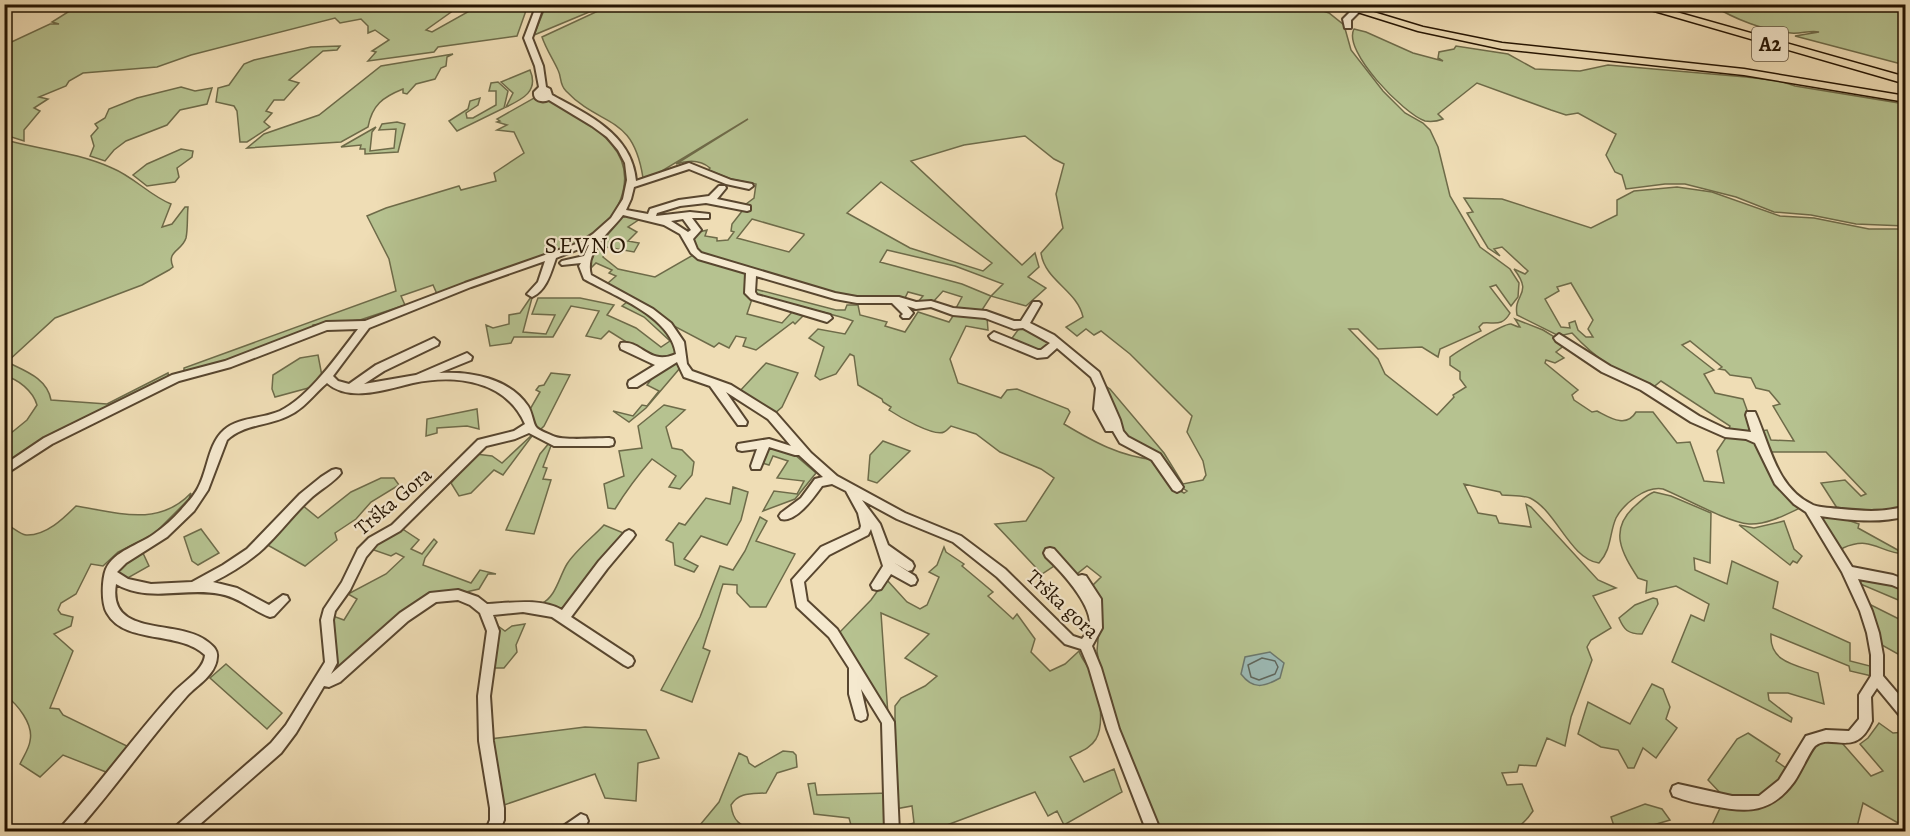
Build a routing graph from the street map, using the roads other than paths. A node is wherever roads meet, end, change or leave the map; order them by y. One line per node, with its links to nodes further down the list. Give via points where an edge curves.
1 (541, 4): 10 (street, via 528,38 545,93 617,141)
2 (1336, 4): 5 (main road)
3 (1635, 4): 8 (highway, A2)
4 (1654, 4): 7 (highway, A2)
5 (1356, 11): 6 (street, via 1347,19); 9 (main road, via 1502,46 1744,72)
6 (1348, 26)
7 (1905, 75)
8 (1905, 81)
9 (1905, 99)
10 (638, 184): 11 (street, via 689,166); 13 (street); 16 (street)
11 (722, 184): 12 (street); 14 (street, via 717,195)
12 (749, 186)
13 (656, 188)
14 (707, 200): 15 (street); 19 (street, via 654,211)
15 (747, 208)
16 (621, 212): 19 (street); 20 (street)
17 (706, 216): 18 (street)
18 (686, 217): 19 (street); 21 (street, via 696,230)
19 (656, 218): 21 (street)
20 (598, 236): 22 (street); 23 (street)
21 (688, 238): 25 (street, via 695,254)
22 (552, 256): 26 (street, via 542,283); 32 (street)
23 (587, 259): 24 (street); 38 (street, Trška gora, via 586,278 658,316 675,336)
24 (565, 263)
25 (751, 273): 27 (street, via 861,304); 30 (street, via 750,293 754,297)
26 (532, 294)
27 (895, 301): 29 (street, via 908,313); 31 (street, via 916,306 931,304 1014,325)
28 (1036, 304): 31 (street)
29 (906, 316)
30 (827, 318)
31 (1024, 324): 36 (street)
32 (366, 325): 41 (street); 57 (street, via 326,326 242,359 176,378 48,441)
33 (994, 336): 36 (street, via 1037,354)
34 (1559, 338): 51 (street, via 1695,419 1725,433)
35 (434, 342): 45 (street)
36 (1057, 343): 46 (street, via 1095,375)
37 (625, 346): 40 (street, via 657,362)
38 (681, 356): 40 (street); 44 (street, Trška gora, via 688,374)
39 (467, 357): 42 (street)
40 (667, 362): 43 (street)
41 (327, 377): 45 (street, via 332,383); 72 (street, via 284,414 227,433 198,498 162,535 115,563)
42 (414, 379): 45 (street, via 380,388); 49 (street, via 474,379 503,388 525,409)
43 (633, 384)
44 (714, 384): 48 (street, Trška gora); 55 (street, Trška gora, via 772,416)
45 (351, 387)
46 (1101, 388): 50 (street, via 1098,406); 61 (street, via 1118,432 1128,443 1156,457)
47 (1751, 415): 51 (street)
48 (742, 422)
49 (529, 428): 52 (street, via 554,442); 86 (street, Trška Gora, via 482,443 396,528 373,541 362,553 330,609 327,620 331,663)
50 (1110, 428)
51 (1759, 440): 62 (street, via 1787,489)
52 (609, 442)
53 (764, 445): 54 (street); 55 (street); 56 (street)
54 (742, 447)
55 (803, 450): 59 (street, Trška gora)
56 (756, 466)
57 (4, 471)
58 (336, 473): 77 (street, via 313,488 243,559)
59 (833, 479): 60 (street, Trška gora); 65 (street, via 819,482 805,501)
60 (849, 487): 64 (street); 82 (street, Trška gora, via 901,516 957,539 1001,573 1069,640)
61 (1177, 487)
62 (1810, 508): 63 (street, via 1880,518); 71 (street)
63 (1905, 511)
64 (863, 512): 67 (street, via 871,517); 84 (street, via 867,526 864,532 825,550 798,580 801,603 833,633)
65 (785, 516)
66 (630, 535): 80 (street)
67 (883, 548): 69 (street); 70 (street)
68 (1050, 553): 81 (street, Trška Gora, via 1077,584)
69 (908, 566)
70 (889, 567): 73 (street); 75 (street)
71 (1849, 572): 76 (street); 85 (street, via 1876,635)
72 (111, 575): 77 (street, via 136,589); 91 (street, via 107,598 111,610 121,620 134,628 198,642 212,653 213,660)
73 (911, 580)
74 (1082, 580): 81 (street, Trška Gora, via 1095,599)
75 (877, 585)
76 (1905, 586)
77 (194, 587): 78 (street, via 223,589 270,612)
78 (283, 600)
79 (485, 610): 80 (street, via 523,607); 86 (street, via 458,595 434,597 404,617 336,678); 93 (street, via 493,631 484,696 486,741 497,808)
80 (564, 617): 83 (street)
81 (1096, 624): 82 (street, Trška Gora)
82 (1085, 645): 96 (street, Trška gora)
83 (628, 661)
84 (855, 668): 88 (street, via 855,694); 95 (street, via 888,722)
85 (1877, 678): 87 (street); 89 (street, via 1865,695 1866,721 1852,736 1826,736 1811,741 1793,772 1759,804 1712,800)
86 (322, 680): 92 (street, Trška Gora, via 276,748)
87 (1905, 713)
88 (861, 715)
89 (1678, 791)
90 (581, 821): 94 (street)
91 (66, 831)
92 (180, 831)
93 (492, 831)
94 (567, 831)
95 (892, 831)
96 (1154, 831)

